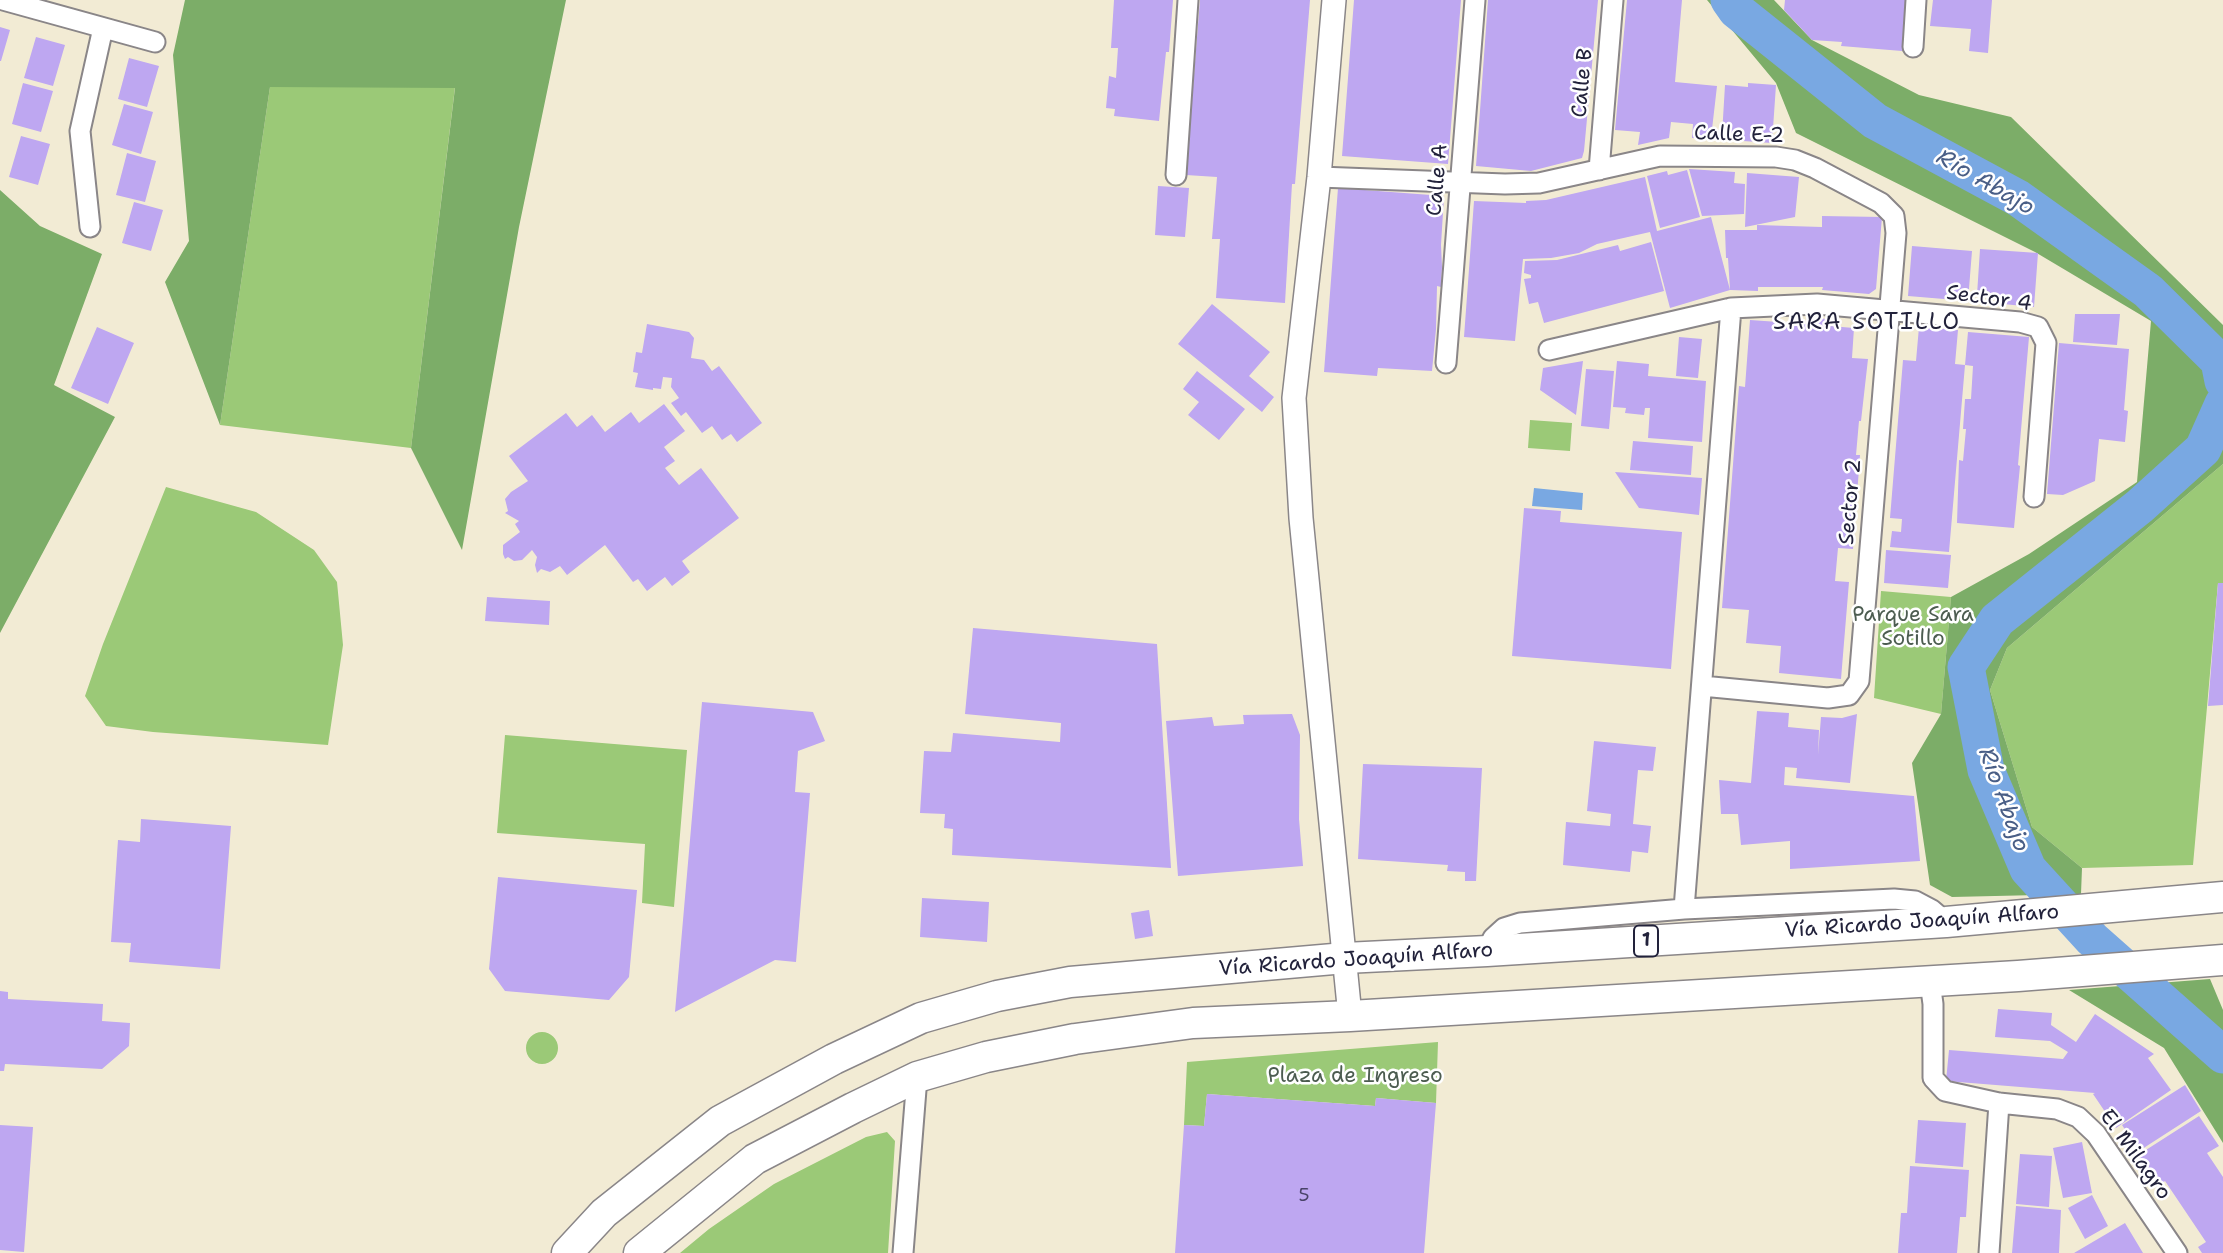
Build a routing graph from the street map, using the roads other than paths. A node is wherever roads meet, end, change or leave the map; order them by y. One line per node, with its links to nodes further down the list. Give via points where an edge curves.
1 (3, 0): 7 (street)
2 (1188, 0): 11 (street)
3 (1334, 0): 12 (street)
4 (1475, 0): 13 (street, Calle A)
5 (1613, 0): 10 (street, Calle B)
6 (1916, 0): 9 (street)
7 (103, 28): 8 (street); 14 (street, via 80,131)
8 (155, 42)
9 (1913, 47)
10 (1599, 170): 13 (street, via 1539,183); 16 (street, Calle E-2, via 1660,156 1776,157 1815,167 1894,216)
11 (1176, 175)
12 (1319, 177): 13 (street); 25 (street, via 1294,398 1301,518)
13 (1461, 182): 18 (street, Calle A)
14 (90, 227)
15 (1731, 308): 16 (street, via 1817,304); 17 (street); 20 (street)
16 (1889, 310): 19 (street, Sector 4, via 2038,327 2046,343); 20 (street, Sector 2, via 1859,681 1849,695 1828,698)
17 (1549, 350)
18 (1446, 363)
19 (2034, 497)
20 (1702, 686): 22 (street)
21 (2223, 897): 23 (main road, Vía Ricardo Joaquín Alfaro / 1)
22 (1684, 909): 23 (street, via 1894,899 1915,901); 24 (street, via 1520,923 1504,928)
23 (1946, 922): 24 (main road, Vía Ricardo Joaquín Alfaro / 1)
24 (1487, 951): 25 (main road, Vía Ricardo Joaquín Alfaro / 1)
25 (1345, 958): 28 (street); 31 (main road, Vía Ricardo Joaquín Alfaro, via 1070,982 997,996 921,1018 720,1121 604,1213)
26 (2219, 960): 27 (main road)
27 (1930, 982): 28 (main road); 30 (street, El Milagro, via 1933,1078 1944,1091)
28 (1350, 1016): 29 (main road, via 1156,1027 1075,1038 986,1056)
29 (917, 1077): 32 (main road, via 755,1160); 33 (street)
30 (1999, 1103): 34 (street); 35 (street, El Milagro, via 2057,1109 2078,1117 2096,1134)
31 (567, 1253)
32 (639, 1253)
33 (904, 1253)
34 (1989, 1253)
35 (2177, 1253)

